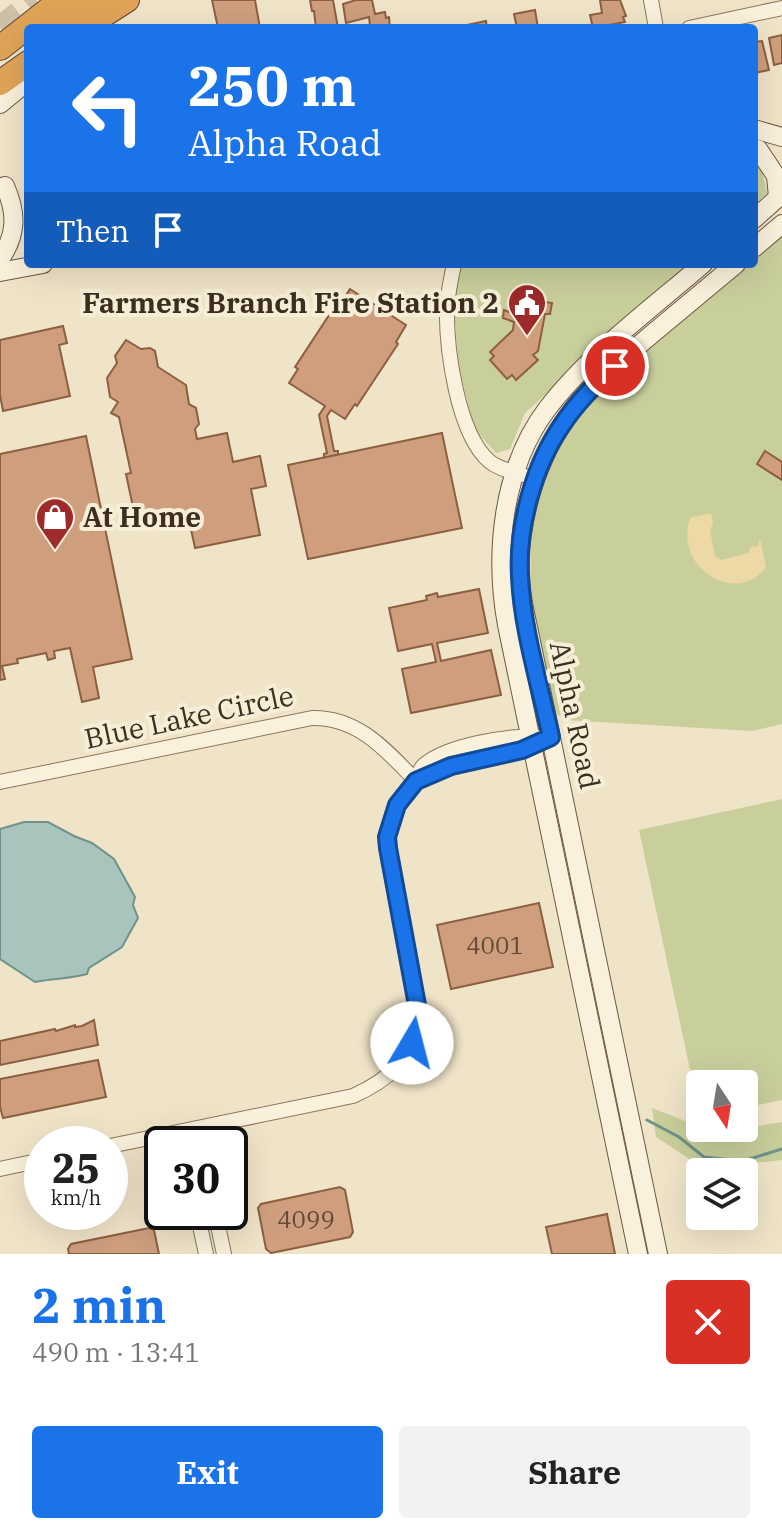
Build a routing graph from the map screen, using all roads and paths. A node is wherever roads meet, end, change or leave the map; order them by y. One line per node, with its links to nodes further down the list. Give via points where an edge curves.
1 (61, 0): 6 (highway)
2 (92, 0): 7 (highway)
3 (128, 0): 8 (highway); 9 (street)
4 (651, 0): 10 (street)
5 (782, 8): 11 (street)
6 (30, 24)
7 (55, 24)
8 (89, 24)
9 (99, 24)
10 (655, 24)
11 (708, 24)
12 (24, 29): 14 (highway)
13 (24, 38): 14 (highway)
14 (1, 47)
15 (24, 66): 16 (highway)
16 (0, 83)
17 (24, 84): 18 (street)
18 (0, 104)
19 (782, 126): 20 (street)
20 (758, 129)
21 (758, 130): 22 (street)
22 (782, 137)
23 (758, 149): 25 (street)
24 (758, 151): 28 (street, via 776,176)
25 (782, 158)
26 (3, 184): 27 (street); 32 (street, via 15,226)
27 (24, 193)
28 (780, 196): 29 (street)
29 (758, 215)
30 (782, 224): 31 (street)
31 (758, 245)
32 (0, 259)
33 (24, 268): 37 (street)
34 (453, 268): 38 (street, via 448,334 462,409 478,450 493,464)
35 (699, 268): 38 (street, Alpha Road, via 569,384 539,422)
36 (731, 268): 39 (street, Alpha Road, via 585,394 559,428)
37 (0, 272)
38 (516, 473): 39 (street); 40 (street, Alpha Road, via 501,573 507,625)
39 (537, 480): 40 (street, Alpha Road, via 524,525 520,576)
40 (539, 740): 41 (street, via 522,750 451,766); 50 (street, Alpha Road); 51 (street, Alpha Road)
41 (416, 781): 42 (street, Blue Lake Circle, via 374,738 354,727 312,718); 43 (street, via 397,805 387,837 417,1005 405,1057 377,1085 353,1096)
42 (0, 782)
43 (207, 1126)
44 (24, 1164): 45 (street)
45 (0, 1169)
46 (201, 1230): 48 (street)
47 (219, 1230): 49 (street)
48 (206, 1254)
49 (224, 1254)
50 (638, 1254)
51 (658, 1254)

